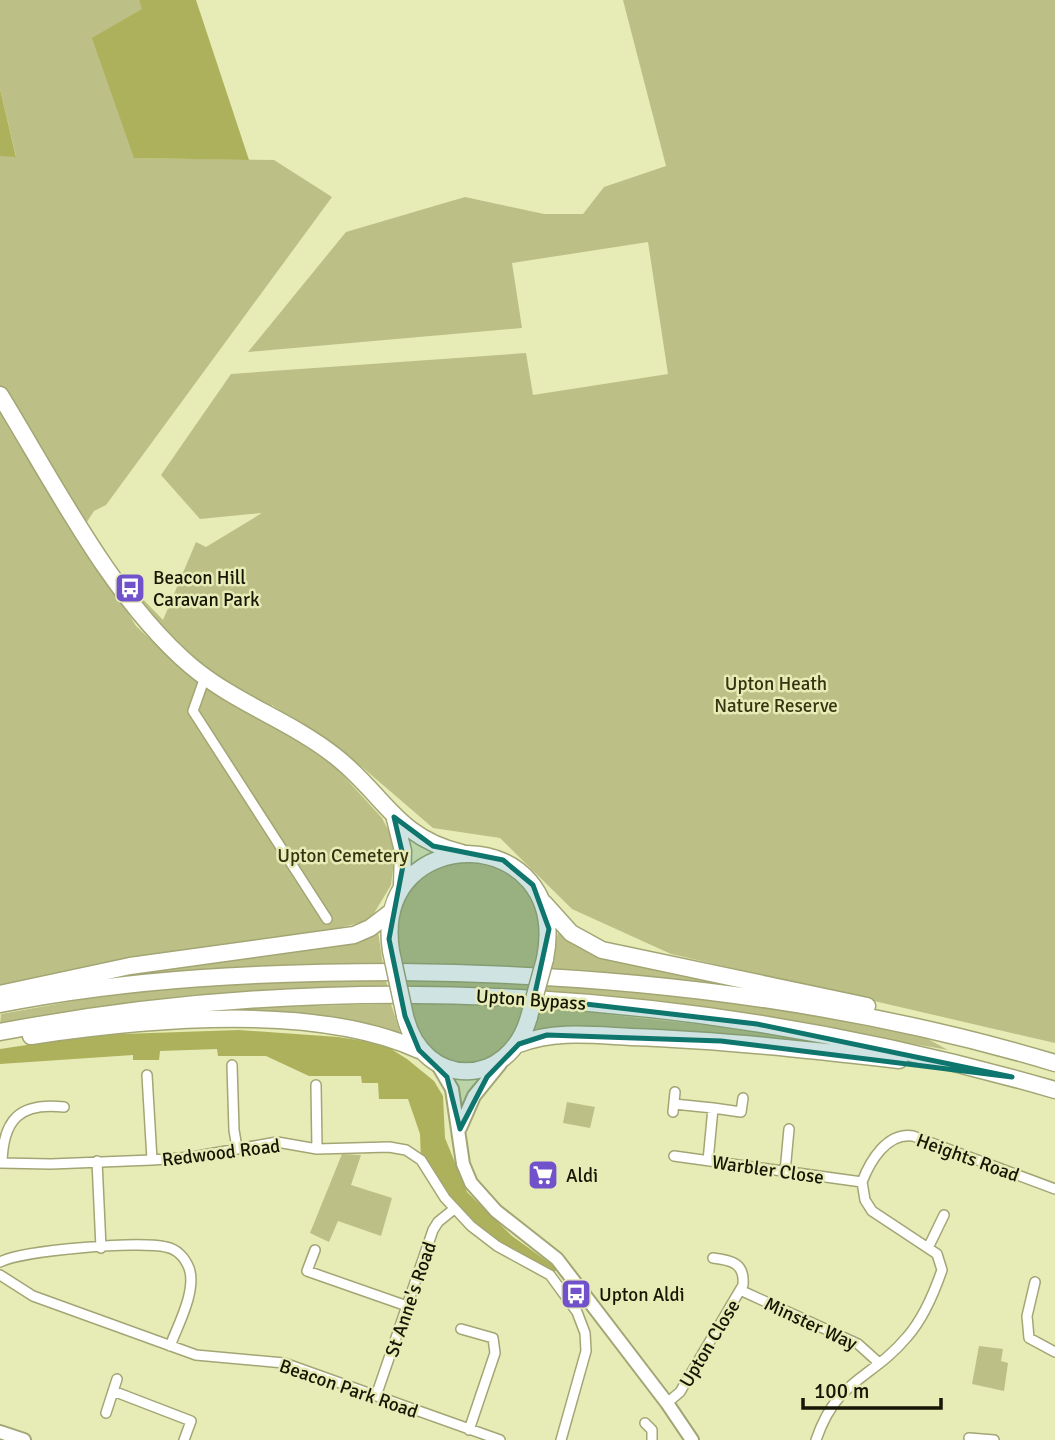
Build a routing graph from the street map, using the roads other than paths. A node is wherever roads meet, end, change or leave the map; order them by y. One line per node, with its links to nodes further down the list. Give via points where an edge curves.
1 (0, 395): 2 (highway, via 128,599 166,643)
2 (205, 677): 3 (highway, via 327,750 368,786); 8 (street, via 193,711)
3 (394, 817): 4 (highway, via 427,843); 5 (highway, via 403,851)
4 (462, 853): 5 (highway, via 430,862); 6 (highway, via 512,865 528,878)
5 (402, 886): 7 (highway)
6 (544, 903): 13 (highway, bridge, via 549,929 545,959); 16 (highway, via 571,933 602,950 916,1017)
7 (391, 912): 9 (highway, via 370,928 345,937 130,966); 14 (highway, bridge, via 391,951 404,1016)
8 (327, 919)
9 (0, 993)
10 (0, 1004): 16 (highway, Upton Bypass, via 100,988 241,974 553,977 791,1002 926,1029)
11 (0, 1032): 20 (highway, Upton Bypass, via 188,1005 316,996 468,995 726,1019 858,1042)
12 (0, 1040): 14 (highway, via 152,1023 248,1021 356,1030)
13 (519, 1044): 15 (highway); 20 (highway, via 559,1034 721,1041)
14 (419, 1050): 18 (highway)
15 (502, 1061): 18 (highway, via 477,1071); 27 (main road, via 474,1096)
16 (1050, 1061)
17 (232, 1065): 29 (street)
18 (438, 1065): 27 (main road, via 452,1088)
19 (147, 1075): 32 (street)
20 (1012, 1077): 22 (highway, Upton Bypass)
21 (316, 1086): 30 (street)
22 (1055, 1090)
23 (675, 1092): 26 (street, via 673,1108)
24 (743, 1098): 26 (street, via 741,1112)
25 (64, 1107): 35 (street, via 40,1105 17,1115 6,1130)
26 (713, 1108): 34 (street)
27 (460, 1129): 57 (main road, via 463,1164 477,1191 556,1259)
28 (789, 1129): 36 (street)
29 (237, 1148): 30 (street, Redwood Road, via 277,1142); 32 (street, Redwood Road)
30 (317, 1149): 39 (street, Redwood Road, via 407,1150 421,1160)
31 (674, 1156): 34 (street, Warbler Close)
32 (152, 1160): 33 (street, Redwood Road)
33 (97, 1161): 35 (street, Redwood Road); 41 (street)
34 (708, 1161): 36 (street, Warbler Close)
35 (1, 1163)
36 (785, 1172): 37 (street, Warbler Close)
37 (862, 1182): 38 (street, Heights Road, via 886,1145 897,1136 908,1135); 42 (street, via 872,1211)
38 (1055, 1189)
39 (454, 1209): 49 (street, St Anne's Road, via 433,1230); 66 (street, via 497,1246 550,1275 583,1322 586,1351)
40 (944, 1215): 42 (street)
41 (102, 1248): 45 (street, via 28,1253); 51 (street, via 164,1246 184,1259 190,1287)
42 (928, 1248): 53 (street, via 941,1260 940,1276 916,1325)
43 (315, 1250): 49 (street, via 307,1270)
44 (713, 1258): 48 (street, Upton Close, via 739,1265 744,1275)
45 (0, 1262)
46 (0, 1275): 51 (street, Beacon Park Road, via 33,1296)
47 (1035, 1282): 52 (street, via 1027,1316 1029,1338)
48 (740, 1290): 53 (street, Minster Way, via 858,1343); 57 (street, Upton Close, via 680,1392)
49 (407, 1306): 56 (street, St Anne's Road)
50 (461, 1329): 60 (street, via 493,1338 495,1353)
51 (170, 1346): 56 (street, Beacon Park Road, via 208,1357 284,1363)
52 (1055, 1352)
53 (878, 1362): 69 (street, via 843,1390 827,1412)
54 (117, 1378): 55 (street)
55 (113, 1391): 58 (street); 64 (street, via 191,1421)
56 (376, 1396): 60 (street, Beacon Park Road)
57 (667, 1403): 68 (main road)
58 (106, 1413)
59 (645, 1423): 67 (street, via 652,1430)
60 (469, 1430): 65 (street, Beacon Park Road)
61 (0, 1432): 63 (main road)
62 (969, 1438): 70 (street)
63 (24, 1440)
64 (184, 1440)
65 (500, 1440)
66 (561, 1440)
67 (652, 1440)
68 (692, 1440)
69 (816, 1440)
70 (994, 1440)

